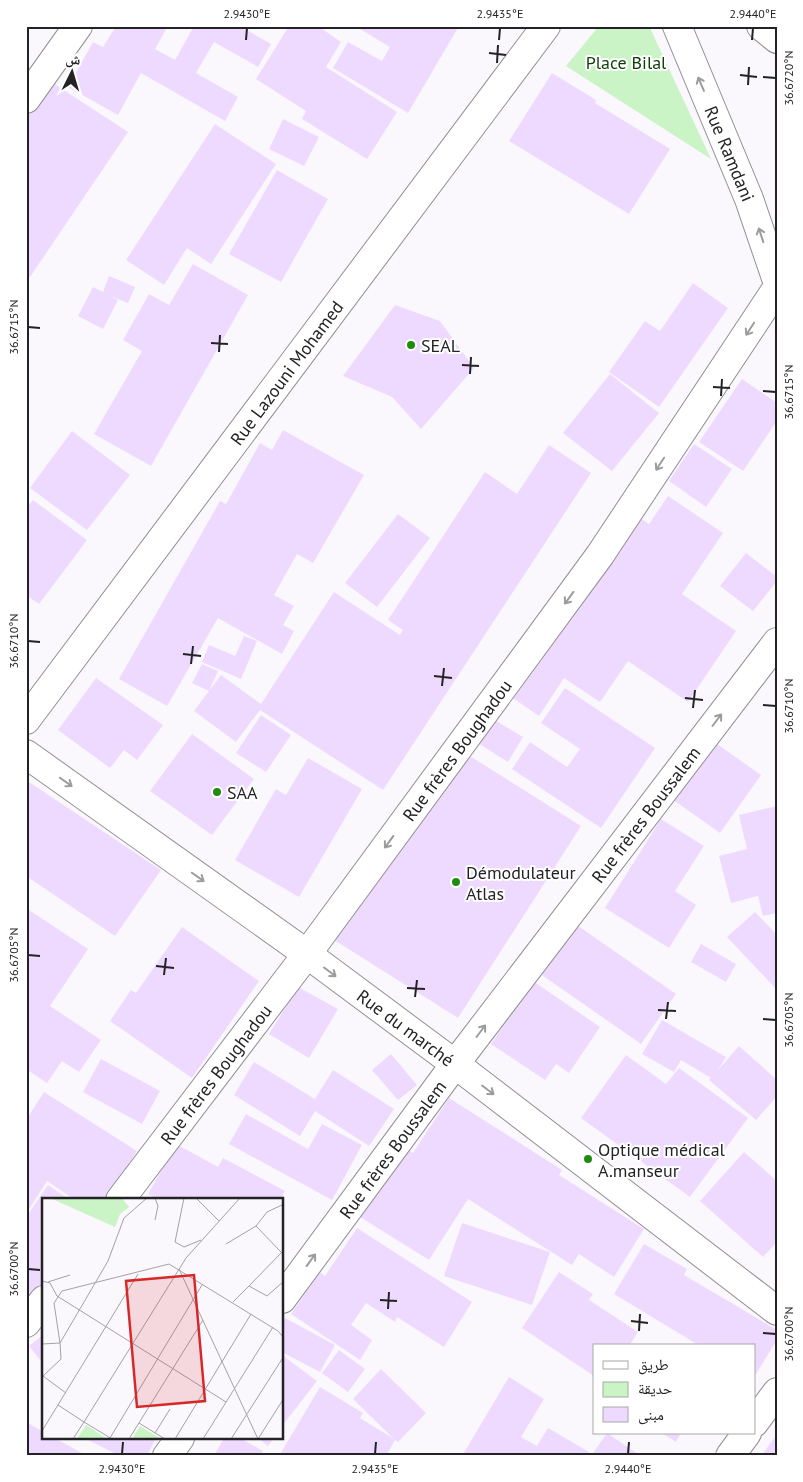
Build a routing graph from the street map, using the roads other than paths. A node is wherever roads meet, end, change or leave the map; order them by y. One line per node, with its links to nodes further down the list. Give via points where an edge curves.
1 (78, 26): 6 (street)
2 (546, 26): 10 (street, Rue Lazouni Mohamed)
3 (677, 26): 7 (street, Rue Ramdani, one-way to 3, via 750,199)
4 (761, 26): 5 (street)
5 (777, 39)
6 (26, 99)
7 (777, 281)
8 (777, 288): 12 (street, Rue frères Boughadou, one-way to 12, via 600,555)
9 (777, 642): 13 (street, Rue frères Boussalem, one-way to 9)
10 (26, 720)
11 (26, 754): 12 (street, Rue du marché, one-way to 12)
12 (307, 954): 13 (street, Rue du marché, one-way to 13); 14 (street, Rue frères Boughadou)
13 (455, 1064): 15 (street, Rue frères Boussalem, one-way to 13); 17 (street, Rue du marché, one-way to 17)
14 (122, 1198)
15 (284, 1296)
16 (42, 1303): 18 (street)
17 (777, 1311)
18 (26, 1323)
19 (777, 1392): 20 (street)
20 (756, 1420)
21 (746, 1434): 24 (street)
22 (179, 1440): 23 (street)
23 (167, 1456)
24 (730, 1456)

